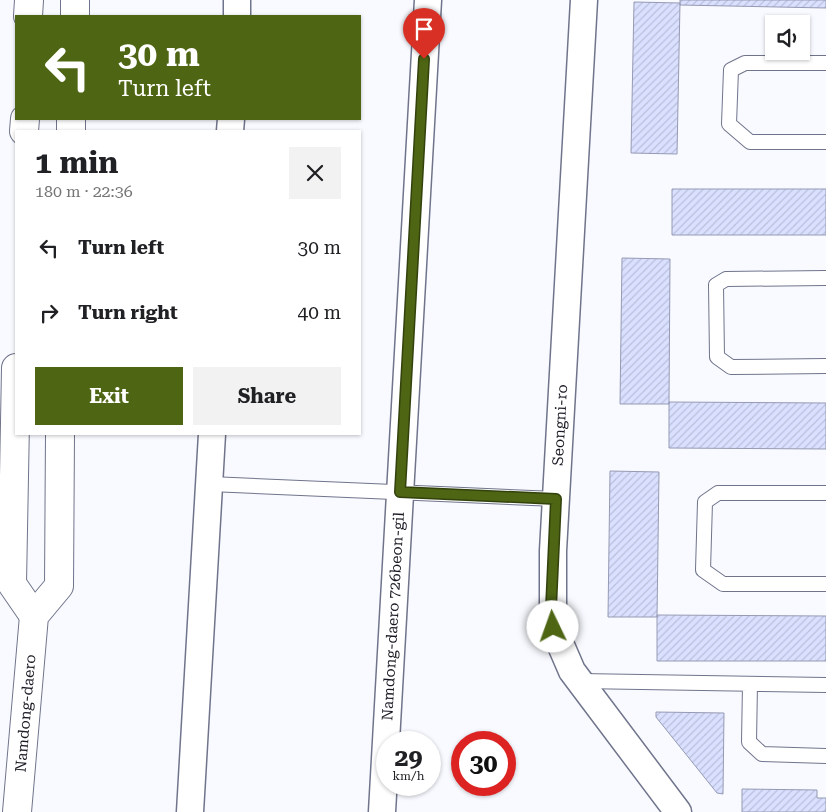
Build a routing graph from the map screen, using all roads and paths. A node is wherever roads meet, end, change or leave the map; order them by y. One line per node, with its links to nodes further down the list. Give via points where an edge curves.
1 (29, 0): 7 (main road)
2 (75, 0): 8 (main road)
3 (238, 0): 9 (street)
4 (428, 0): 19 (street, Namdong-daero 726beon-gil)
5 (580, 0): 6 (street)
6 (584, 0): 21 (street, Seongni-ro)
7 (28, 15)
8 (74, 15)
9 (236, 15)
10 (826, 63): 11 (lane, via 745,63 731,70 729,124 750,142)
11 (826, 142)
12 (826, 278): 13 (lane, via 726,279 716,285 717,356 731,367)
13 (826, 366)
14 (15, 378): 17 (main road)
15 (60, 435): 23 (main road, via 59,586)
16 (212, 435): 18 (street)
17 (6, 468): 23 (main road, via 12,584)
18 (210, 484): 19 (lane); 29 (street)
19 (400, 492): 21 (lane); 30 (street, Namdong-daero 726beon-gil)
20 (826, 493): 22 (lane, via 718,493 705,502 703,570 723,584)
21 (556, 499): 24 (street, Seongni-ro, via 553,627 572,671)
22 (826, 584)
23 (34, 616): 28 (main road, Namdong-daero)
24 (580, 681): 25 (lane); 31 (street, Seongni-ro)
25 (750, 684): 26 (lane); 27 (lane, via 750,742 762,754)
26 (826, 685)
27 (826, 756)
28 (17, 812)
29 (190, 812)
30 (382, 812)
31 (678, 812)

